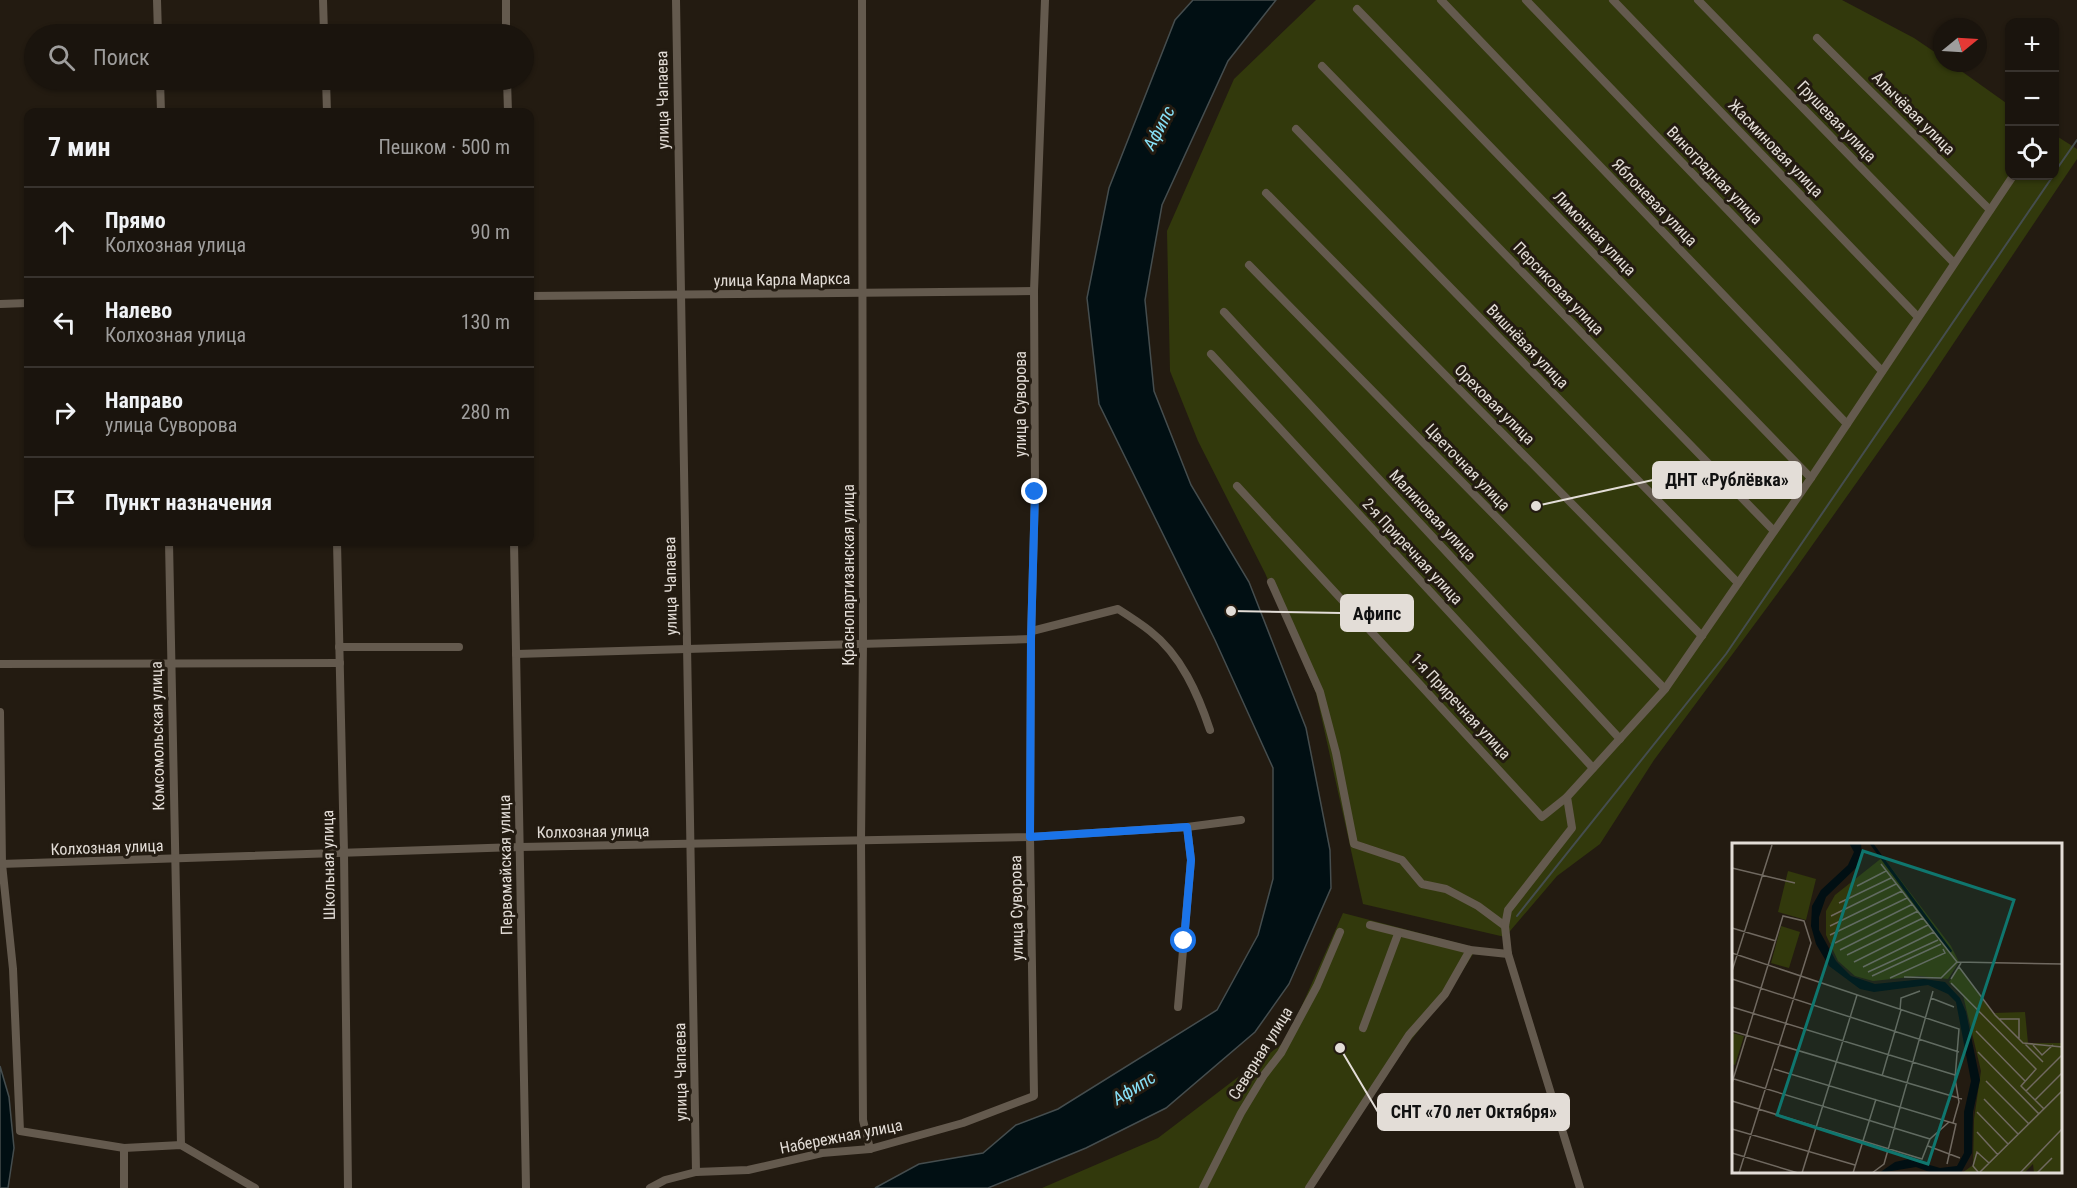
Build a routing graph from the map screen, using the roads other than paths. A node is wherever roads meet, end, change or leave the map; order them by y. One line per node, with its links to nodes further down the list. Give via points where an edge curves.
1 (157, 0): 12 (street)
2 (323, 0): 13 (street)
3 (506, 0): 14 (street)
4 (676, 0): 31 (street, улица Чапаева)
5 (862, 0): 30 (street, Краснопартизанская улица)
6 (1045, 0): 29 (street, улица Суворова)
7 (1441, 0): 39 (street, Яблоневая улица)
8 (1526, 0): 38 (street, Виноградная улица)
9 (1613, 0): 36 (street, Жасминовая улица)
10 (1698, 0): 27 (street, Грушевая улица)
11 (1357, 9): 40 (street, Лимонная улица)
12 (158, 24)
13 (324, 24)
14 (506, 24)
15 (1817, 38): 26 (street, Алычёвая улица)
16 (1322, 66): 42 (street, Персиковая улица)
17 (160, 90): 20 (street)
18 (326, 90): 21 (street)
19 (507, 90): 22 (street)
20 (161, 108)
21 (327, 108)
22 (508, 108)
23 (1296, 129): 47 (street, Вишнёвая улица)
24 (2010, 180): 26 (street)
25 (1266, 193): 49 (street, Ореховая улица)
26 (1990, 210): 27 (street)
27 (1954, 263): 36 (street)
28 (1249, 265): 58 (street, Цветочная улица)
29 (1035, 291): 30 (street, улица Карла Маркса); 48 (street, улица Суворова)
30 (862, 293): 31 (street, улица Карла Маркса); 50 (street, Краснопартизанская улица)
31 (679, 295): 32 (street, улица Карла Маркса); 53 (street, улица Чапаева)
32 (534, 296)
33 (24, 303): 34 (street)
34 (0, 304)
35 (1224, 312): 61 (street, Малиновая улица)
36 (1918, 317): 38 (street)
37 (1210, 354): 62 (street, 2-я Приречная улица)
38 (1882, 371): 39 (street)
39 (1847, 424): 40 (street)
40 (1811, 478): 42 (street)
41 (1238, 486): 63 (street, 1-я Приречная улица, via 1542,817)
42 (1774, 531): 47 (street)
43 (169, 546): 55 (street, Комсомольская улица)
44 (337, 546): 51 (street, Школьная улица)
45 (514, 546): 54 (street, Первомайская улица)
46 (1271, 582): 74 (street, via 1320,692 1354,844 1402,860 1422,884 1446,889)
47 (1738, 583): 49 (street)
48 (1031, 635): 50 (street); 60 (street, via 1118,609 1151,631 1178,660); 66 (street, улица Суворова)
49 (1702, 636): 58 (street)
50 (863, 642): 53 (street); 67 (street, Краснопартизанская улица)
51 (339, 647): 52 (street); 56 (street, Школьная улица)
52 (459, 647)
53 (686, 648): 54 (street); 68 (street, улица Чапаева)
54 (516, 654): 69 (street, Первомайская улица)
55 (170, 663): 56 (street); 57 (street); 71 (street, Комсомольская улица)
56 (340, 663): 70 (street, Школьная улица)
57 (0, 664)
58 (1665, 689): 61 (street)
59 (0, 712): 72 (street)
60 (1210, 730)
61 (1620, 739): 62 (street)
62 (1593, 768): 63 (street)
63 (1567, 797): 74 (street, via 1572,828 1508,910)
64 (1241, 820): 65 (street, Колхозная улица)
65 (1187, 827): 66 (street, Колхозная улица); 79 (street, via 1191,860)
66 (1030, 837): 67 (street, Колхозная улица); 81 (street, улица Суворова)
67 (861, 841): 68 (street, Колхозная улица); 84 (street, Краснопартизанская улица, via 864,1120)
68 (692, 844): 69 (street, Колхозная улица); 85 (street, улица Чапаева)
69 (520, 847): 70 (street, Колхозная улица); 89 (street, Первомайская улица)
70 (344, 852): 71 (street, Колхозная улица); 88 (street, Школьная улица)
71 (174, 860): 72 (street, Колхозная улица); 82 (street, Комсомольская улица)
72 (1, 864): 83 (street, via 13,969 20,1131)
73 (1370, 925): 76 (street)
74 (1505, 926): 78 (street)
75 (1340, 932): 91 (street, Северная улица, via 1317,986 1281,1053 1241,1113)
76 (1398, 934): 77 (street); 80 (street)
77 (1470, 950): 78 (street); 92 (street, via 1445,994 1409,1035)
78 (1508, 954): 93 (street)
79 (1178, 1007)
80 (1363, 1028)
81 (1034, 1096): 84 (street, Набережная улица, via 963,1123)
82 (181, 1145): 83 (street); 87 (street)
83 (124, 1148): 86 (street)
84 (870, 1149): 85 (street, Набережная улица, via 822,1153 748,1170)
85 (696, 1172): 90 (street, Набережная улица)
86 (124, 1188)
87 (255, 1188)
88 (348, 1188)
89 (526, 1188)
90 (650, 1188)
91 (1203, 1188)
92 (1309, 1188)
93 (1580, 1188)

